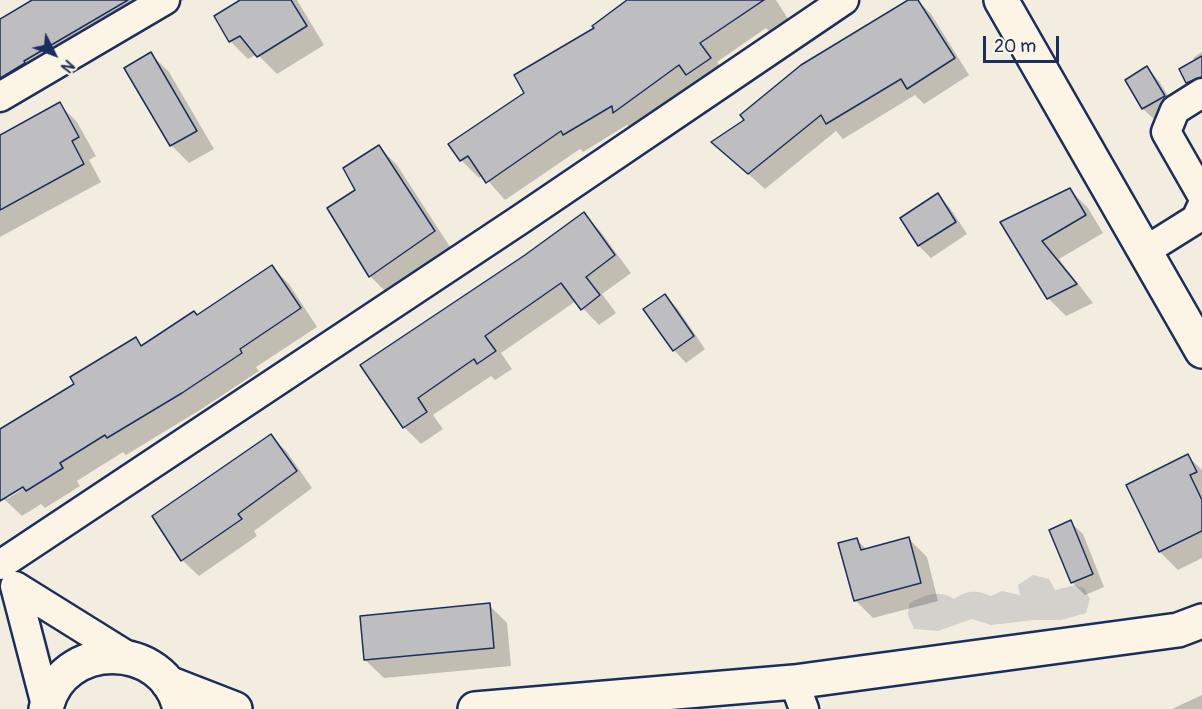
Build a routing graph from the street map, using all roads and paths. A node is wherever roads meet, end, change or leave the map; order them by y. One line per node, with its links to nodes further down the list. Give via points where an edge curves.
1 (165, 0): 5 (street)
2 (844, 0): 10 (street)
3 (1001, 0): 8 (main road)
4 (1202, 93): 6 (street, via 1175,110 1166,132)
5 (0, 97)
6 (1202, 195)
7 (1202, 206): 8 (street, via 1196,219)
8 (1145, 251): 9 (main road)
9 (1202, 351)
10 (4, 569): 12 (street); 15 (street)
11 (1202, 621): 13 (main road, via 1178,630)
12 (129, 657): 14 (main road, via 158,672); 15 (main road, via 108,656 69,671 55,687)
13 (799, 695): 16 (main road)
14 (174, 696): 17 (main road)
15 (46, 707)
16 (522, 707): 18 (main road)
17 (235, 709)
18 (475, 709)

